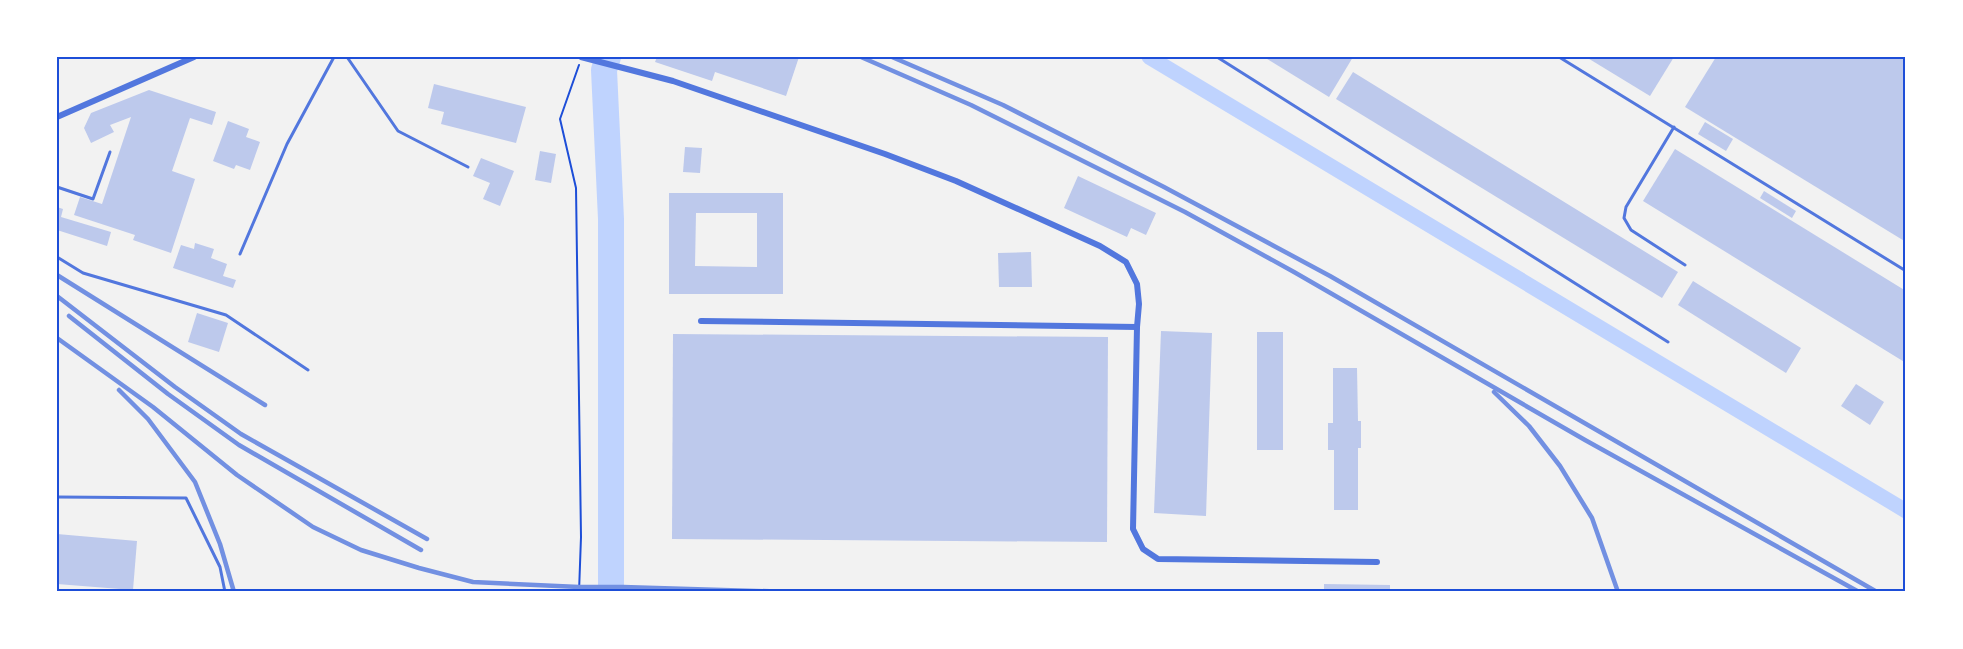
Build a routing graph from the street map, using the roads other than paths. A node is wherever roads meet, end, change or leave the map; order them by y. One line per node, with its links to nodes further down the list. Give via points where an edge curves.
1 (194, 57): 8 (street)
2 (334, 57): 13 (lane, via 286,144)
3 (347, 57): 11 (lane, via 398,131)
4 (582, 57): 18 (street, via 673,81 946,177 1100,246 1126,262 1137,284)
5 (1217, 57): 19 (lane)
6 (1559, 57): 7 (lane)
7 (1565, 59): 9 (lane)
8 (57, 117)
9 (1674, 128): 15 (lane, via 1626,207 1624,218 1631,230); 16 (lane)
10 (110, 152): 12 (lane, via 93,199)
11 (468, 167)
12 (57, 187)
13 (240, 254)
14 (57, 256): 20 (lane, via 83,273 226,315)
15 (1685, 265)
16 (1906, 271)
17 (701, 321): 18 (street)
18 (1137, 327): 22 (street, via 1133,529 1143,549 1158,559)
19 (1668, 342)
20 (308, 370)
21 (57, 497): 23 (lane, via 186,498 220,567)
22 (1377, 562)
23 (225, 592)

